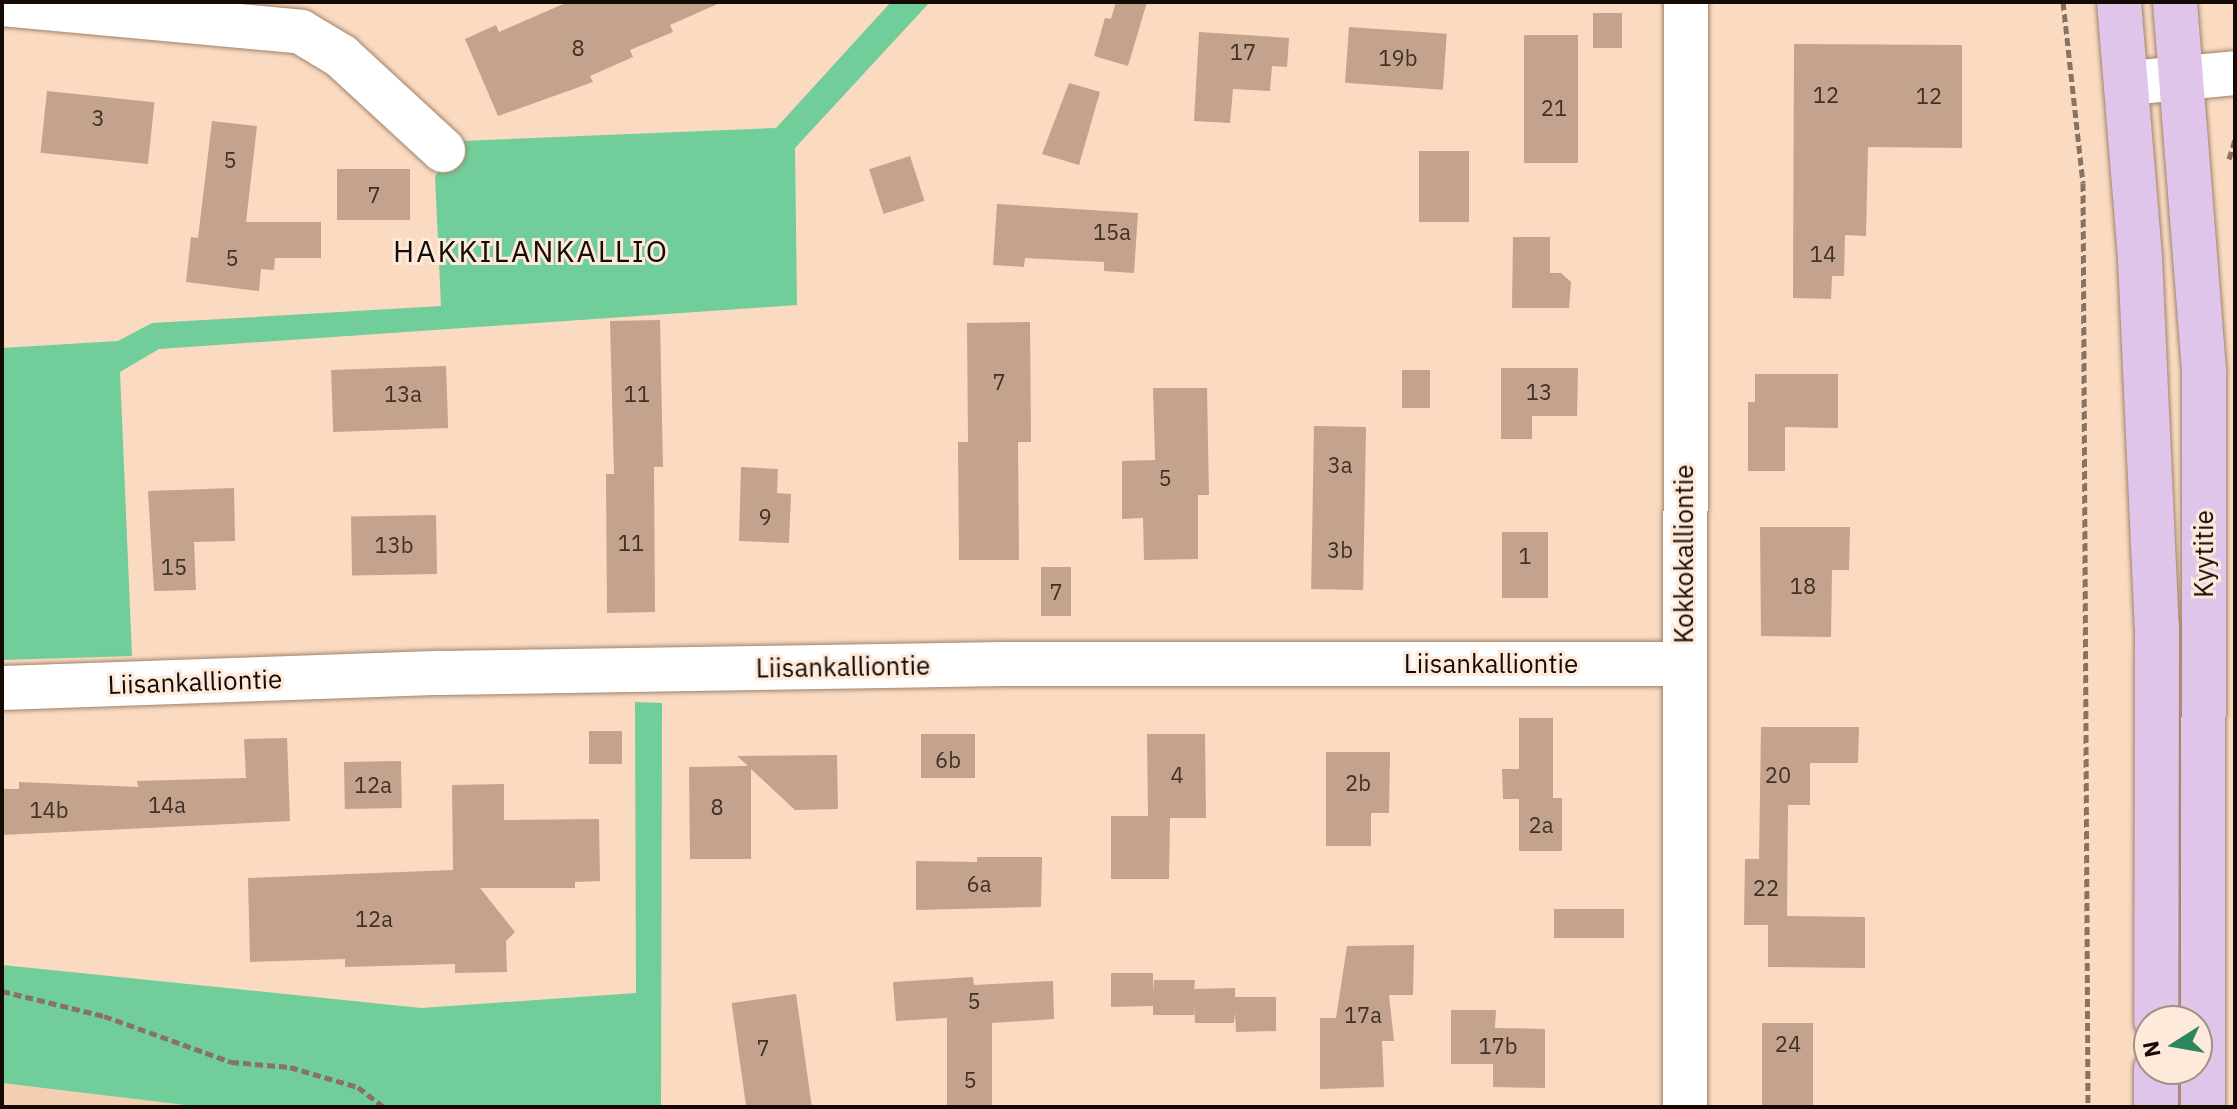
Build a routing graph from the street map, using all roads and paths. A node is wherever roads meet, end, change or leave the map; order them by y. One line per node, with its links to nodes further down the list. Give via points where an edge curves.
1 (1686, 2): 12 (street, Kokkokalliontie)
2 (2063, 2): 19 (path, via 2083,183)
3 (2119, 2): 8 (main road, Kyytitie)
4 (2175, 2): 7 (main road, Kyytitie)
5 (2, 4): 10 (street, via 301,32 341,56)
6 (2235, 73): 7 (street)
7 (2185, 78): 8 (street); 21 (main road, Kyytitie, via 2204,374)
8 (2128, 83): 15 (main road, Kyytitie, via 2157,627)
9 (2235, 139): 11 (path)
10 (443, 150)
11 (2227, 167)
12 (1684, 664): 13 (street, Liisankalliontie, via 987,664 441,673); 18 (street, Kokkokalliontie)
13 (2, 688)
14 (2, 991): 17 (path, via 104,1016 231,1062 290,1067 358,1087)
15 (2156, 1005)
16 (2156, 1085): 20 (main road)
17 (384, 1107)
18 (1685, 1107)
19 (2088, 1107)
20 (2156, 1107)
21 (2203, 1107)

